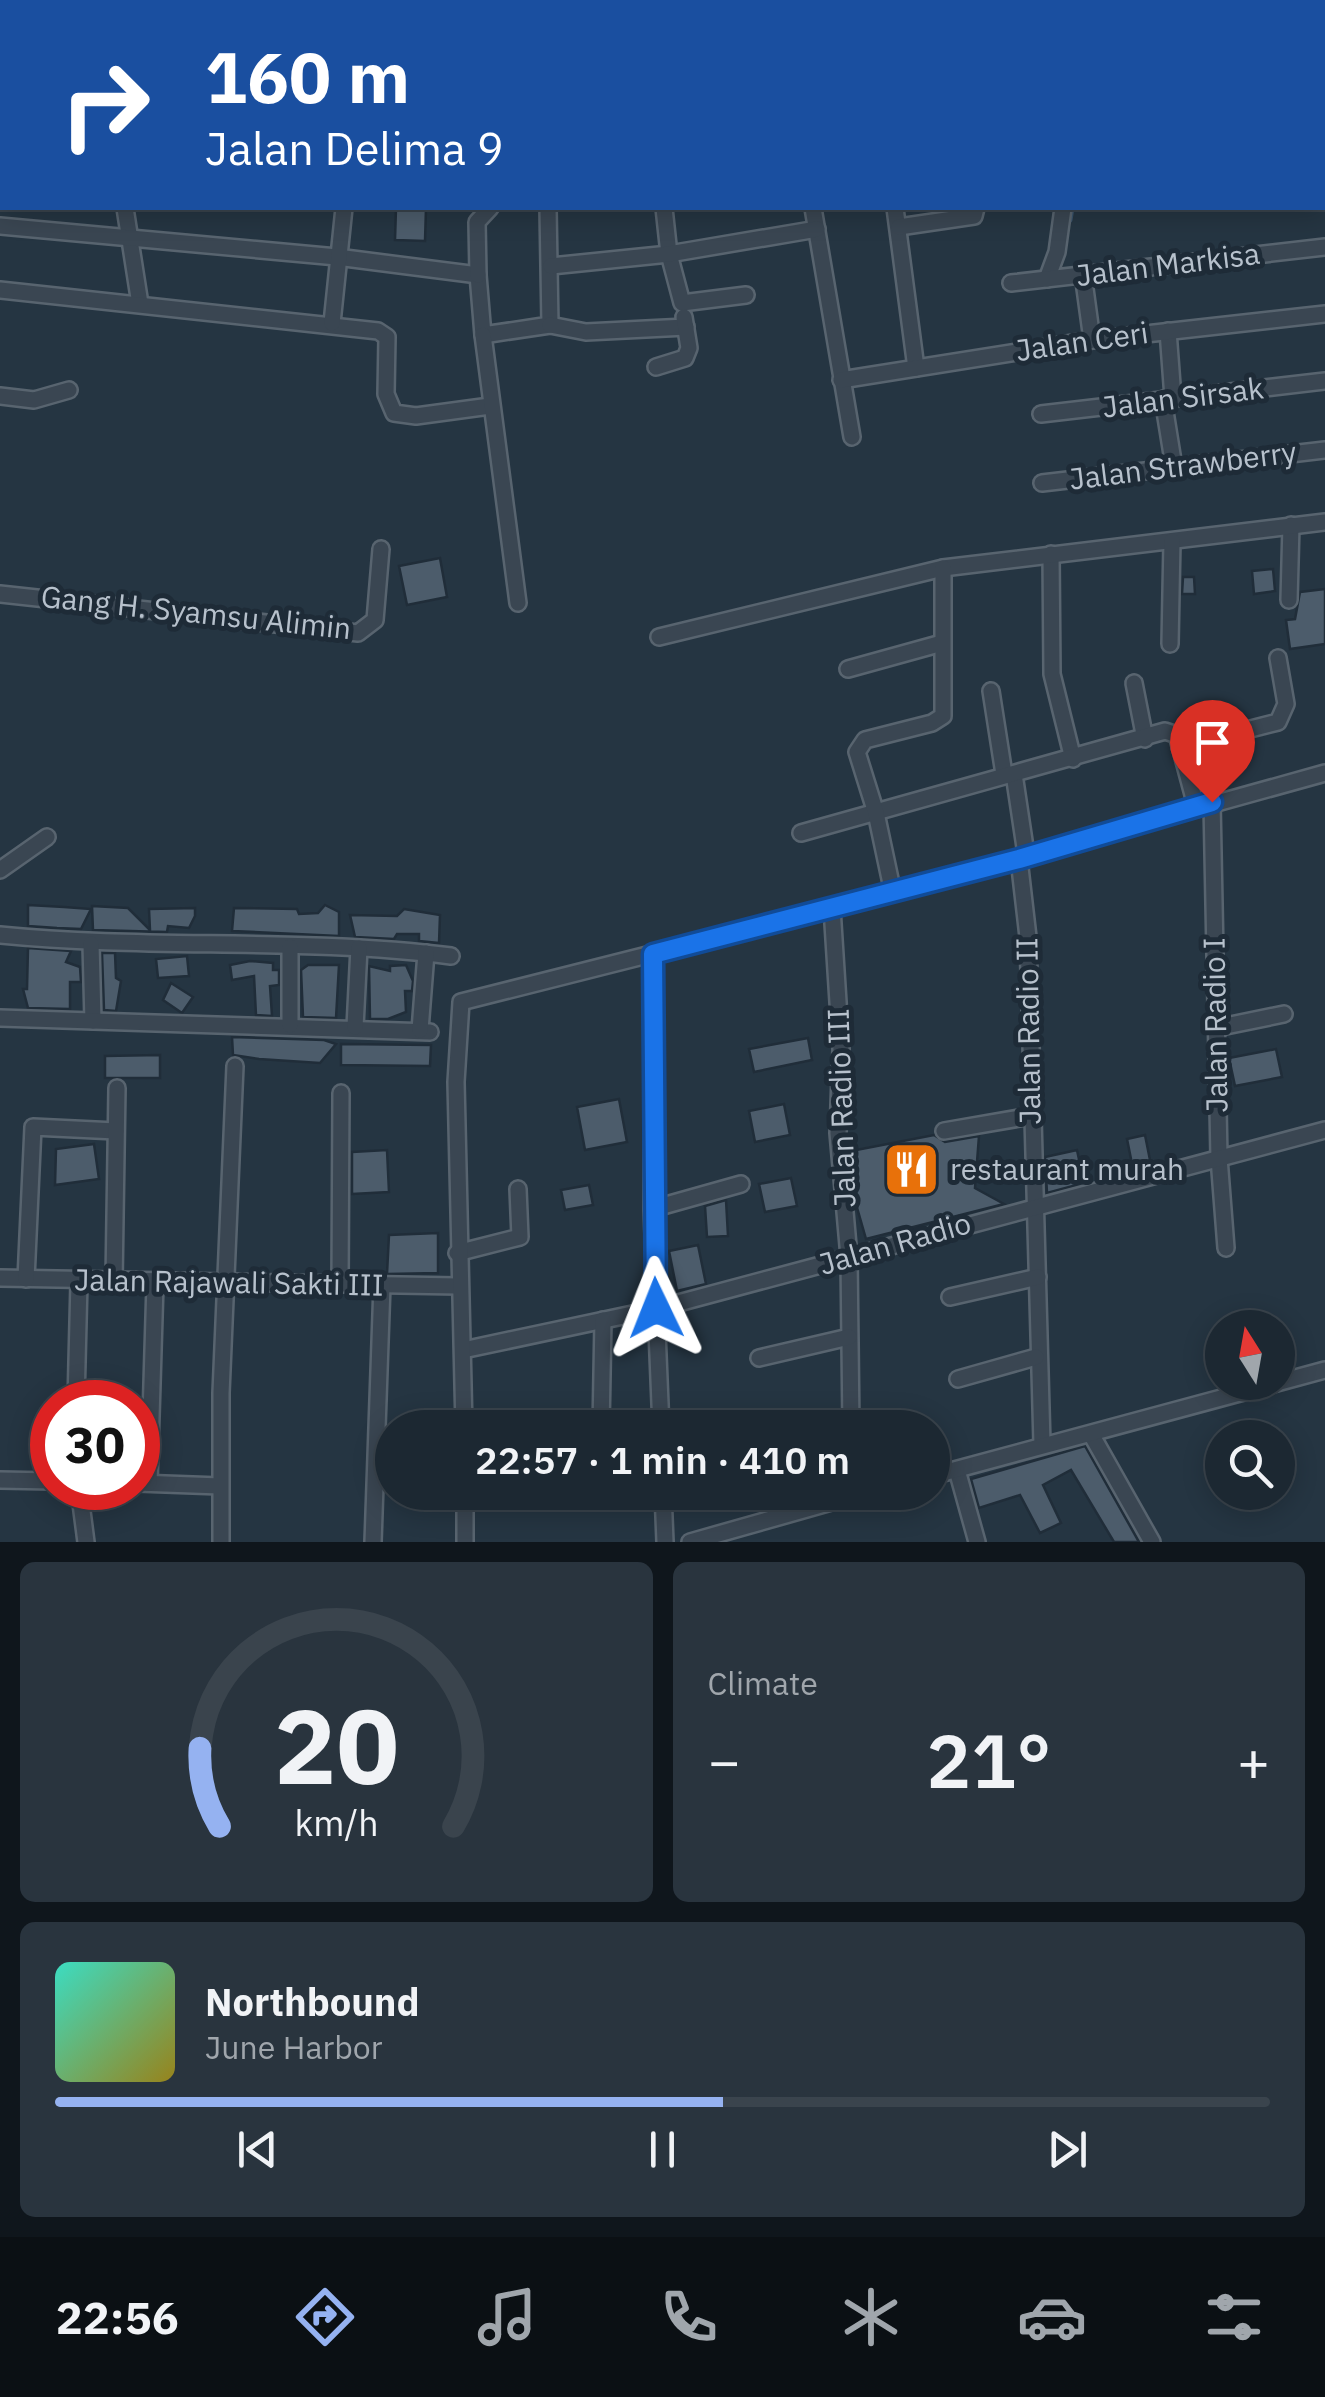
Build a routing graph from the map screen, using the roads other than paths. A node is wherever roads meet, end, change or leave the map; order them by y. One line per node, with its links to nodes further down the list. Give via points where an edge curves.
1 (125, 210): 13 (street)
2 (344, 210): 16 (street)
3 (488, 210): 19 (street, via 477,222)
4 (548, 210): 17 (street)
5 (664, 210): 15 (street)
6 (814, 210): 12 (street)
7 (896, 210): 11 (street)
8 (976, 210): 11 (street, via 974,216)
9 (1062, 210): 20 (street)
10 (0, 226): 13 (street)
11 (898, 227): 34 (street)
12 (817, 229): 15 (street); 35 (street)
13 (128, 238): 16 (street); 25 (street)
14 (1325, 247): 18 (street, Jalan Markisa)
15 (669, 254): 17 (street); 24 (street)
16 (337, 256): 19 (street); 27 (street)
17 (551, 266): 28 (street)
18 (1083, 274): 20 (street, Jalan Markisa); 32 (street)
19 (478, 275): 31 (street)
20 (1047, 278): 21 (street, Jalan Markisa)
21 (1011, 283)
22 (0, 290): 25 (street)
23 (746, 295): 24 (street)
24 (682, 303): 29 (street)
25 (140, 304): 27 (street)
26 (1325, 314): 30 (street, Jalan Ceri)
27 (332, 323): 40 (street, via 386,335 386,394 394,414)
28 (550, 325): 29 (street, via 586,332); 31 (street)
29 (686, 327): 33 (street, via 685,358)
30 (1168, 331): 32 (street, Jalan Ceri); 39 (street)
31 (483, 335): 40 (street)
32 (1092, 340): 34 (street, Jalan Ceri)
33 (656, 367)
34 (916, 368): 35 (street, Jalan Ceri)
35 (841, 380): 42 (street)
36 (1325, 381): 39 (street, Jalan Sirsak)
37 (69, 390): 38 (street, via 34,400)
38 (0, 396)
39 (1168, 399): 41 (street, Jalan Sirsak); 44 (street)
40 (490, 406): 54 (street)
41 (1040, 414)
42 (852, 437)
43 (1325, 450): 44 (street, Jalan Strawberry)
44 (1174, 467): 45 (street, Jalan Strawberry)
45 (1042, 483)
46 (1325, 522): 47 (street)
47 (1290, 525): 48 (street); 53 (street)
48 (1172, 540): 50 (street); 57 (street)
49 (380, 548): 52 (street, Gang H. Syamsu Alimin, via 375,620 358,633)
50 (1051, 554): 51 (street); 64 (street, via 1052,674)
51 (942, 568): 55 (street); 56 (street)
52 (0, 594)
53 (1289, 600)
54 (518, 603)
55 (659, 637)
56 (942, 643): 59 (street); 68 (street, via 940,720 859,745)
57 (1170, 644)
58 (1278, 658): 63 (street, via 1286,704 1278,722)
59 (848, 669)
60 (1134, 683): 62 (street)
61 (991, 690): 66 (street, Jalan Radio II)
62 (1144, 738): 63 (street, via 1172,732); 64 (street)
63 (1180, 747): 67 (street, Jalan Radio I)
64 (1074, 760): 66 (street)
65 (1325, 772): 67 (street)
66 (1009, 774): 68 (street); 71 (street, Jalan Radio II)
67 (1204, 804): 71 (street); 87 (street, Jalan Radio I)
68 (876, 813): 69 (street); 73 (street)
69 (801, 833)
70 (47, 837): 72 (street)
71 (1022, 856): 73 (street); 91 (street, Jalan Radio II)
72 (0, 870)
73 (893, 893): 74 (street)
74 (832, 908): 80 (street); 104 (street, Jalan Radio III)
75 (0, 935): 76 (street)
76 (92, 944): 77 (street); 84 (street)
77 (290, 947): 78 (street); 85 (street)
78 (359, 948): 79 (street); 86 (street)
79 (426, 953): 81 (street); 86 (street, via 425,1031)
80 (653, 954): 101 (street); 103 (street, via 462,1002)
81 (451, 956)
82 (1284, 1014): 87 (street)
83 (0, 1018): 84 (street)
84 (93, 1021): 85 (street)
85 (290, 1025): 86 (street)
86 (355, 1027)
87 (1216, 1028): 97 (street, Jalan Radio I)
88 (235, 1066): 110 (street)
89 (117, 1088): 96 (street)
90 (341, 1093): 112 (street)
91 (1031, 1116): 95 (street); 100 (street, Jalan Radio II)
92 (16, 1127): 93 (street)
93 (33, 1128): 96 (street); 107 (street)
94 (1325, 1130): 97 (street, Jalan Radio)
95 (944, 1131)
96 (116, 1132): 109 (street)
97 (1219, 1158): 100 (street, Jalan Radio); 102 (street, Jalan Radio I)
98 (742, 1184): 101 (street)
99 (518, 1189): 103 (street, via 520,1237)
100 (1035, 1206): 104 (street, Jalan Radio); 105 (street, Jalan Radio II)
101 (652, 1209): 116 (street)
102 (1226, 1248)
103 (457, 1253): 114 (street)
104 (849, 1257): 116 (street, Jalan Radio); 118 (street, Jalan Radio III)
105 (1038, 1277): 115 (street); 120 (street, Jalan Radio II)
106 (0, 1278): 107 (street, Jalan Rajawali Sakti III)
107 (26, 1279): 108 (street, Jalan Rajawali Sakti III)
108 (79, 1282): 109 (street, Jalan Rajawali Sakti III); 124 (street)
109 (114, 1282): 111 (street, Jalan Rajawali Sakti III)
110 (227, 1282): 111 (street, Jalan Rajawali Sakti III); 112 (street, Jalan Rajawali Sakti III); 137 (street)
111 (155, 1284): 125 (street)
112 (340, 1284): 113 (street, Jalan Rajawali Sakti III)
113 (382, 1284): 114 (street, Jalan Rajawali Sakti III); 144 (street)
114 (458, 1286): 119 (street)
115 (950, 1297)
116 (656, 1308): 117 (street, Jalan Radio); 128 (street)
117 (603, 1320): 119 (street, Jalan Radio); 127 (street)
118 (849, 1338): 121 (street); 129 (street, Jalan Radio III)
119 (463, 1350): 126 (street)
120 (1036, 1357): 123 (street); 131 (street, Jalan Radio II)
121 (759, 1358)
122 (1325, 1370): 130 (street)
123 (958, 1379)
124 (77, 1380)
125 (149, 1380)
126 (464, 1410)
127 (601, 1410)
128 (660, 1410)
129 (851, 1410)
130 (1091, 1434): 131 (street); 149 (street)
131 (1042, 1444): 132 (street)
132 (957, 1470): 133 (street); 148 (street)
133 (950, 1472)
134 (0, 1480): 135 (street)
135 (30, 1481)
136 (160, 1483): 137 (street)
137 (220, 1486): 143 (street)
138 (82, 1510): 142 (street)
139 (465, 1510): 145 (street)
140 (664, 1510): 146 (street)
141 (801, 1510): 147 (street)
142 (86, 1542)
143 (221, 1542)
144 (373, 1542)
145 (465, 1542)
146 (665, 1542)
147 (690, 1542)
148 (976, 1542)
149 (1152, 1542)

